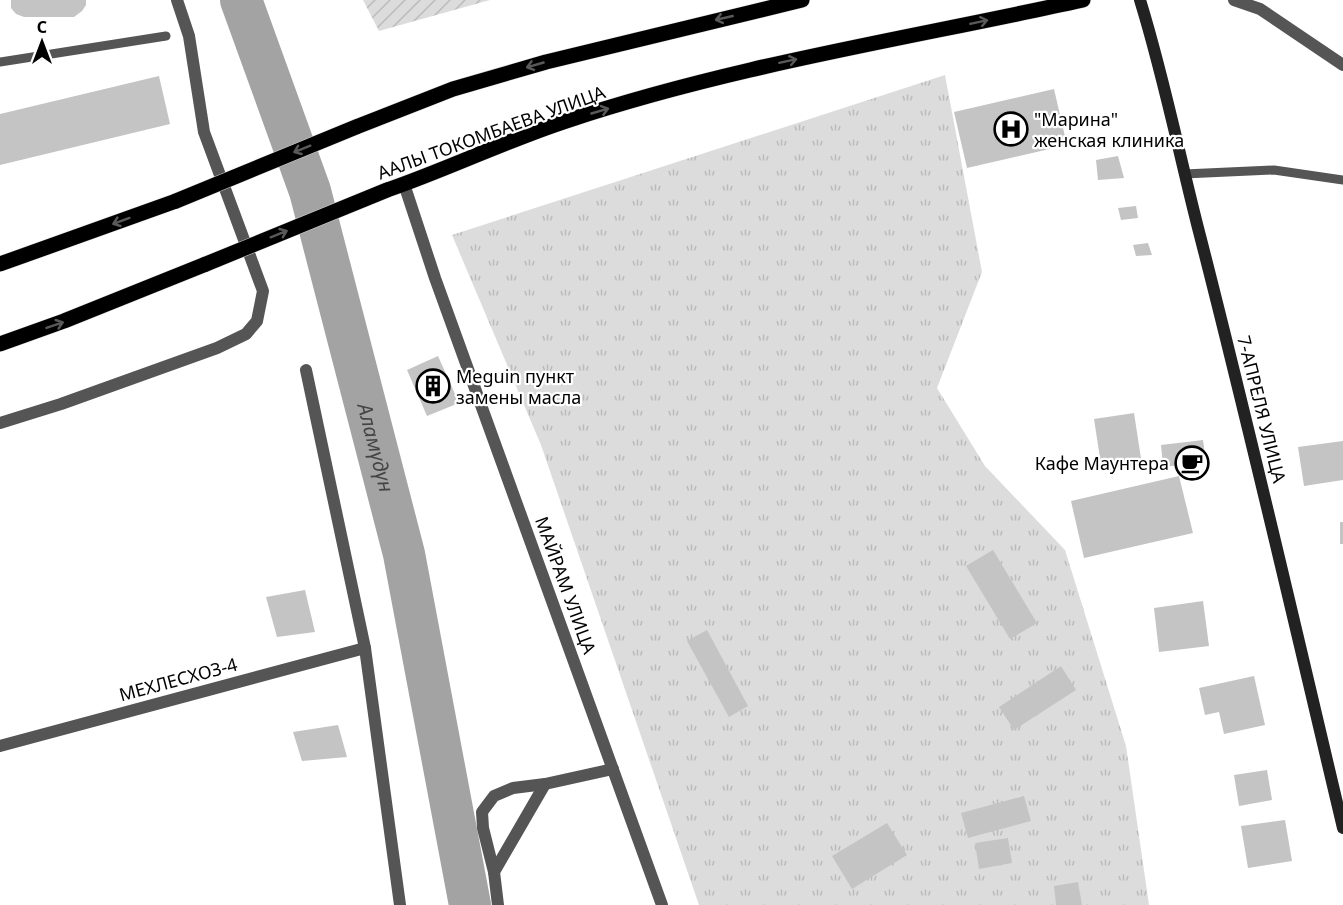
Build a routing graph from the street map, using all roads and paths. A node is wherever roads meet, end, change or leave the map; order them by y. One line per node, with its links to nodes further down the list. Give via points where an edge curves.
1 (177, 0): 15 (street, via 189,36 204,132 263,291 257,321 246,334 217,348)
2 (802, 0): 12 (main road, one-way to 12, bridge, via 648,36 453,89 176,201)
3 (1083, 0): 11 (main road, ААЛЫ ТОКОМБАЕВА УЛИЦА, one-way to 3, via 566,121 656,94 778,63)
4 (1140, 0): 9 (main road, 7-АПРЕЛЯ УЛИЦА, via 1156,51)
5 (1234, 0): 8 (street, via 1260,9)
6 (166, 36): 7 (lane)
7 (0, 62)
8 (1343, 65)
9 (1184, 174): 10 (lane, via 1274,170); 20 (main road, 7-АПРЕЛЯ УЛИЦА)
10 (1343, 180)
11 (404, 184): 13 (main road, ААЛЫ ТОКОМБАЕВА УЛИЦА, one-way to 11, bridge); 18 (street, МАЙРАМ УЛИЦА)
12 (0, 264)
13 (0, 344)
14 (306, 370): 16 (street)
15 (0, 423)
16 (365, 648): 17 (street, МЕХЛЕСХОЗ-4); 22 (street)
17 (0, 746)
18 (613, 769): 19 (street); 24 (street, МАЙРАМ УЛИЦА)
19 (545, 784): 21 (street); 21 (street, via 513,788 494,796 483,812)
20 (1343, 828)
21 (494, 872): 23 (street)
22 (400, 905)
23 (498, 905)
24 (662, 905)

